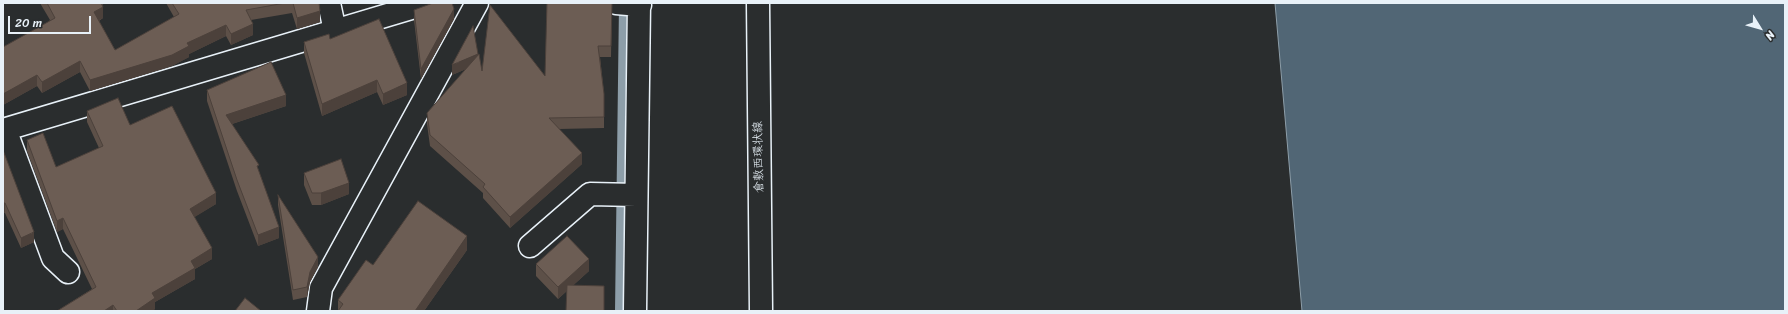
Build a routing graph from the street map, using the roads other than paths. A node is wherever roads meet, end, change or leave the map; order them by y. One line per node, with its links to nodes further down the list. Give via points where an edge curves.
1 (330, 3): 6 (street)
2 (428, 3): 6 (street)
3 (477, 3): 11 (street, via 321,288)
4 (758, 3): 13 (street, 倉敷西環状線)
5 (631, 4): 8 (street)
6 (335, 30): 7 (street)
7 (4, 129): 10 (street, via 53,258)
8 (626, 194): 9 (street, via 590,194); 12 (street)
9 (530, 246)
10 (68, 272)
11 (318, 311)
12 (635, 311)
13 (761, 311)

